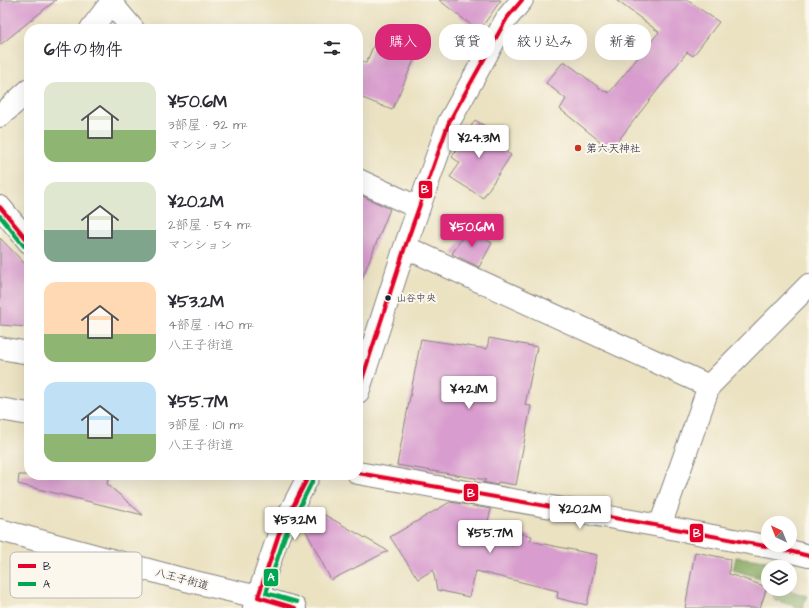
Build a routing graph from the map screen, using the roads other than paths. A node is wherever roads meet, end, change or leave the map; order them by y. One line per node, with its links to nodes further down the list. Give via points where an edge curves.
1 (522, 0): 9 (street, via 507,18 449,122)
2 (112, 1): 3 (street); 4 (street)
3 (96, 24)
4 (129, 24)
5 (24, 94): 6 (street)
6 (0, 116)
7 (363, 182): 9 (street)
8 (0, 207): 10 (street)
9 (419, 208): 11 (street)
10 (24, 236)
11 (406, 247): 15 (street); 16 (street)
12 (809, 285): 16 (street)
13 (0, 348): 14 (street)
14 (24, 352)
15 (363, 377)
16 (709, 386): 21 (street)
17 (0, 409): 18 (street)
18 (24, 413)
19 (363, 474): 21 (street)
20 (306, 480): 26 (street, via 279,534)
21 (660, 526): 24 (street)
22 (0, 530): 23 (street, 八王子街道)
23 (82, 552)
24 (809, 556)
25 (142, 568): 26 (street, 八王子街道)
26 (256, 603): 27 (street, 八王子街道)
27 (295, 608)

